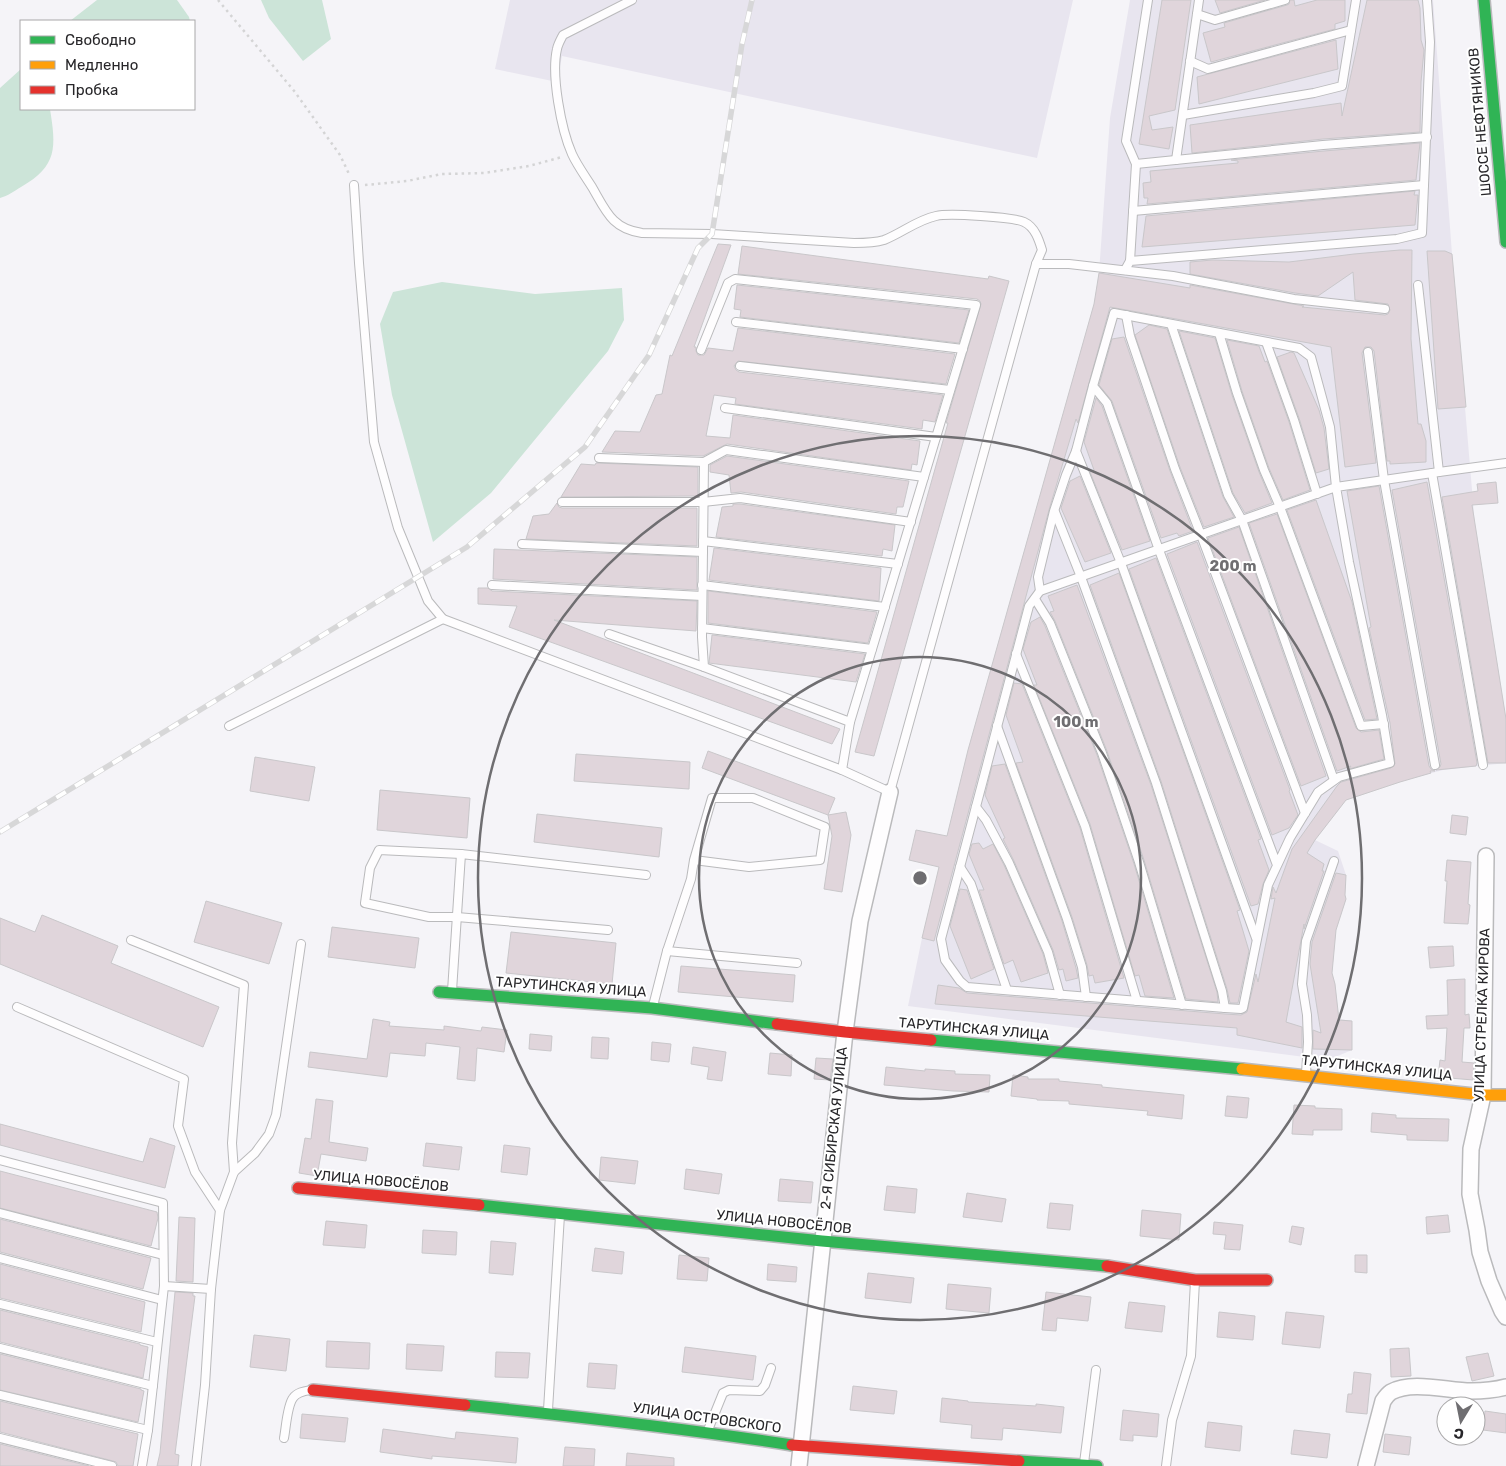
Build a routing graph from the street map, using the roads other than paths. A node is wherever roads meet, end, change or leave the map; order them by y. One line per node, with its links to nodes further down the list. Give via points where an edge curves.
1 (632, 0): 21 (lane, via 563,35 557,48 555,69 561,118 572,154 609,216 619,226 642,233 872,243 937,216 958,215 1024,222 1037,234 1042,250)
2 (1148, 0): 14 (lane, via 1126,141)
3 (1199, 0): 8 (lane)
4 (1285, 0): 8 (lane, via 1215,20)
5 (1356, 0): 9 (lane)
6 (1427, 0): 12 (lane, via 1430,42)
7 (1484, 0): 17 (street, ШОССЕ НЕФТЯНИКОВ)
8 (1197, 14): 10 (lane)
9 (1351, 30): 10 (lane, via 1208,69); 11 (lane, via 1342,86)
10 (1190, 61): 11 (lane)
11 (1183, 115): 13 (lane)
12 (1426, 137): 13 (lane); 16 (lane)
13 (1176, 160): 14 (lane)
14 (1136, 164): 18 (lane)
15 (354, 185): 67 (lane, via 374,442 398,528 428,601)
16 (1424, 185): 18 (lane); 20 (lane, via 1422,233 1397,240)
17 (1504, 207): 19 (street, ШОССЕ НЕФТЯНИКОВ)
18 (1134, 211): 20 (lane)
19 (1506, 242)
20 (1130, 261): 22 (lane)
21 (1036, 264): 22 (lane); 81 (lane)
22 (1126, 270): 24 (lane, via 1294,299)
23 (1418, 285): 42 (lane)
24 (1385, 309)
25 (1126, 315): 27 (lane); 34 (lane, via 1114,313); 53 (lane, via 1174,469)
26 (736, 322): 30 (lane)
27 (1171, 324): 28 (lane); 51 (lane, via 1228,495)
28 (1219, 333): 29 (lane); 49 (lane, via 1258,453)
29 (1266, 342): 45 (lane, via 1299,348 1311,356 1330,427); 46 (lane)
30 (963, 349): 31 (lane, via 976,305 735,279 728,283); 35 (lane)
31 (701, 350)
32 (1368, 352): 44 (lane)
33 (740, 366): 35 (lane)
34 (1093, 386): 38 (lane); 56 (lane, via 1107,403)
35 (950, 390): 37 (lane)
36 (725, 408): 37 (lane)
37 (936, 437): 43 (lane)
38 (1076, 451): 50 (lane); 58 (lane)
39 (599, 458): 40 (lane)
40 (704, 462): 43 (lane, via 726,450); 48 (lane)
41 (1506, 464): 42 (lane)
42 (1436, 472): 44 (lane); 78 (lane)
43 (924, 477): 52 (lane)
44 (1384, 480): 45 (lane); 77 (lane)
45 (1336, 487): 46 (lane); 74 (lane)
46 (1317, 494): 49 (lane)
47 (562, 502): 48 (lane)
48 (703, 502): 52 (lane, via 740,498); 54 (lane)
49 (1280, 507): 51 (lane); 74 (lane, via 1361,726)
50 (1054, 511): 60 (lane); 63 (lane, via 1038,577)
51 (1242, 520): 53 (lane); 80 (lane)
52 (910, 522): 59 (lane)
53 (1201, 535): 56 (lane); 83 (lane)
54 (703, 541): 57 (lane); 59 (lane)
55 (522, 544): 57 (lane)
56 (1159, 550): 58 (lane); 88 (lane)
57 (703, 552): 62 (lane)
58 (1121, 563): 60 (lane); 94 (lane)
59 (898, 564): 66 (lane)
60 (1081, 577): 63 (lane); 107 (lane, via 1158,792)
61 (492, 585): 64 (lane)
62 (702, 585): 64 (lane); 66 (lane)
63 (1040, 591): 65 (lane)
64 (702, 596): 68 (lane)
65 (1034, 599): 71 (lane, via 1029,606); 104 (lane, via 1050,623 1102,754)
66 (885, 606): 70 (lane)
67 (443, 619): 75 (lane); 79 (lane)
68 (702, 628): 70 (lane); 72 (lane)
69 (610, 634): 72 (lane)
70 (872, 649): 73 (lane)
71 (1016, 654): 76 (lane); 103 (lane, via 1085,826)
72 (704, 667): 73 (lane)
73 (850, 722): 79 (lane)
74 (1384, 724): 80 (lane, via 1390,763)
75 (229, 726)
76 (997, 726): 82 (lane); 102 (lane, via 1073,938 1082,967)
77 (1435, 765)
78 (1483, 765)
79 (842, 770): 81 (lane)
80 (1334, 780): 83 (lane, via 1318,792)
81 (890, 792): 108 (street, 2-Я СИБИРСКАЯ УЛИЦА, via 860,921)
82 (976, 807): 89 (lane); 101 (lane, via 1009,863 1048,952)
83 (1306, 813): 88 (lane)
84 (461, 854): 90 (lane); 91 (lane); 91 (lane, via 379,850 370,868 365,903 429,916)
85 (1486, 856): 110 (street, УЛИЦА СТРЕЛКА КИРОВА)
86 (694, 860): 86 (lane, via 712,798 753,798 825,827 820,860 750,867); 96 (lane, via 691,879)
87 (1334, 861): 109 (lane, via 1306,941 1302,984 1308,1042)
88 (1277, 865): 94 (lane, via 1268,885)
89 (960, 867): 98 (lane, via 971,884); 98 (lane, via 941,939 945,960 967,987)
90 (646, 875)
91 (457, 917): 92 (lane); 100 (lane)
92 (608, 930)
93 (131, 940): 113 (lane, via 244,985 232,1143)
94 (1257, 940): 107 (lane, via 1244,1006 1241,1009)
95 (301, 944): 113 (lane, via 276,1115 255,1153)
96 (667, 951): 97 (lane); 106 (lane)
97 (797, 963)
98 (1007, 990): 101 (lane)
99 (440, 992): 100 (street, ТАРУТИНСКАЯ УЛИЦА)
100 (452, 993): 106 (street, ТАРУТИНСКАЯ УЛИЦА)
101 (1060, 995): 102 (lane)
102 (1086, 997): 103 (lane)
103 (1137, 1001): 104 (lane)
104 (1182, 1005): 107 (lane)
105 (18, 1007): 115 (lane, via 184,1079 178,1126 195,1172)
106 (652, 1008): 108 (street, ТАРУТИНСКАЯ УЛИЦА)
107 (1225, 1008)
108 (845, 1032): 109 (street, ТАРУТИНСКАЯ УЛИЦА); 118 (street, 2-Я СИБИРСКАЯ УЛИЦА)
109 (1306, 1075): 110 (street, ТАРУТИНСКАЯ УЛИЦА)
110 (1483, 1095): 111 (street, ТАРУТИНСКАЯ УЛИЦА); 127 (street, УЛИЦА СТРЕЛКА КИРОВА, via 1471,1148 1470,1194 1480,1252)
111 (1506, 1095)
112 (0, 1160): 119 (lane, via 163,1203)
113 (234, 1172): 115 (lane)
114 (298, 1188): 117 (street, УЛИЦА НОВОСЁЛОВ)
115 (220, 1210): 124 (lane)
116 (0, 1213): 119 (lane)
117 (560, 1213): 118 (street, УЛИЦА НОВОСЁЛОВ); 136 (lane)
118 (822, 1241): 121 (street, УЛИЦА НОВОСЁЛОВ, via 1102,1265); 141 (street, 2-Я СИБИРСКАЯ УЛИЦА)
119 (163, 1255): 123 (lane)
120 (0, 1258): 125 (lane)
121 (1195, 1280): 122 (street, УЛИЦА НОВОСЁЛОВ); 148 (lane, via 1191,1356 1172,1420)
122 (1266, 1280)
123 (164, 1286): 124 (lane); 125 (lane)
124 (211, 1289): 145 (lane)
125 (162, 1300): 128 (lane)
126 (0, 1304): 128 (lane)
127 (1506, 1316)
128 (157, 1342): 132 (lane)
129 (0, 1348): 132 (lane)
130 (771, 1368): 138 (lane, via 760,1391 729,1390 723,1393)
131 (1096, 1370): 142 (lane)
132 (153, 1386): 137 (lane)
133 (1506, 1387): 149 (street, via 1471,1391 1413,1387 1389,1393 1383,1401)
134 (313, 1390): 136 (street, УЛИЦА ОСТРОВСКОГО); 140 (lane, via 293,1397)
135 (0, 1395): 137 (lane)
136 (548, 1413): 138 (street, УЛИЦА ОСТРОВСКОГО)
137 (148, 1430): 144 (lane)
138 (708, 1432): 141 (street, УЛИЦА ОСТРОВСКОГО)
139 (0, 1438): 143 (lane)
140 (284, 1438)
141 (801, 1446): 142 (street, УЛИЦА ОСТРОВСКОГО); 146 (street, 2-Я СИБИРСКАЯ УЛИЦА)
142 (1084, 1465): 147 (street, УЛИЦА ОСТРОВСКОГО)
143 (112, 1466)
144 (142, 1466)
145 (196, 1466)
146 (799, 1466)
147 (1097, 1466)
148 (1166, 1466)
149 (1366, 1466)

